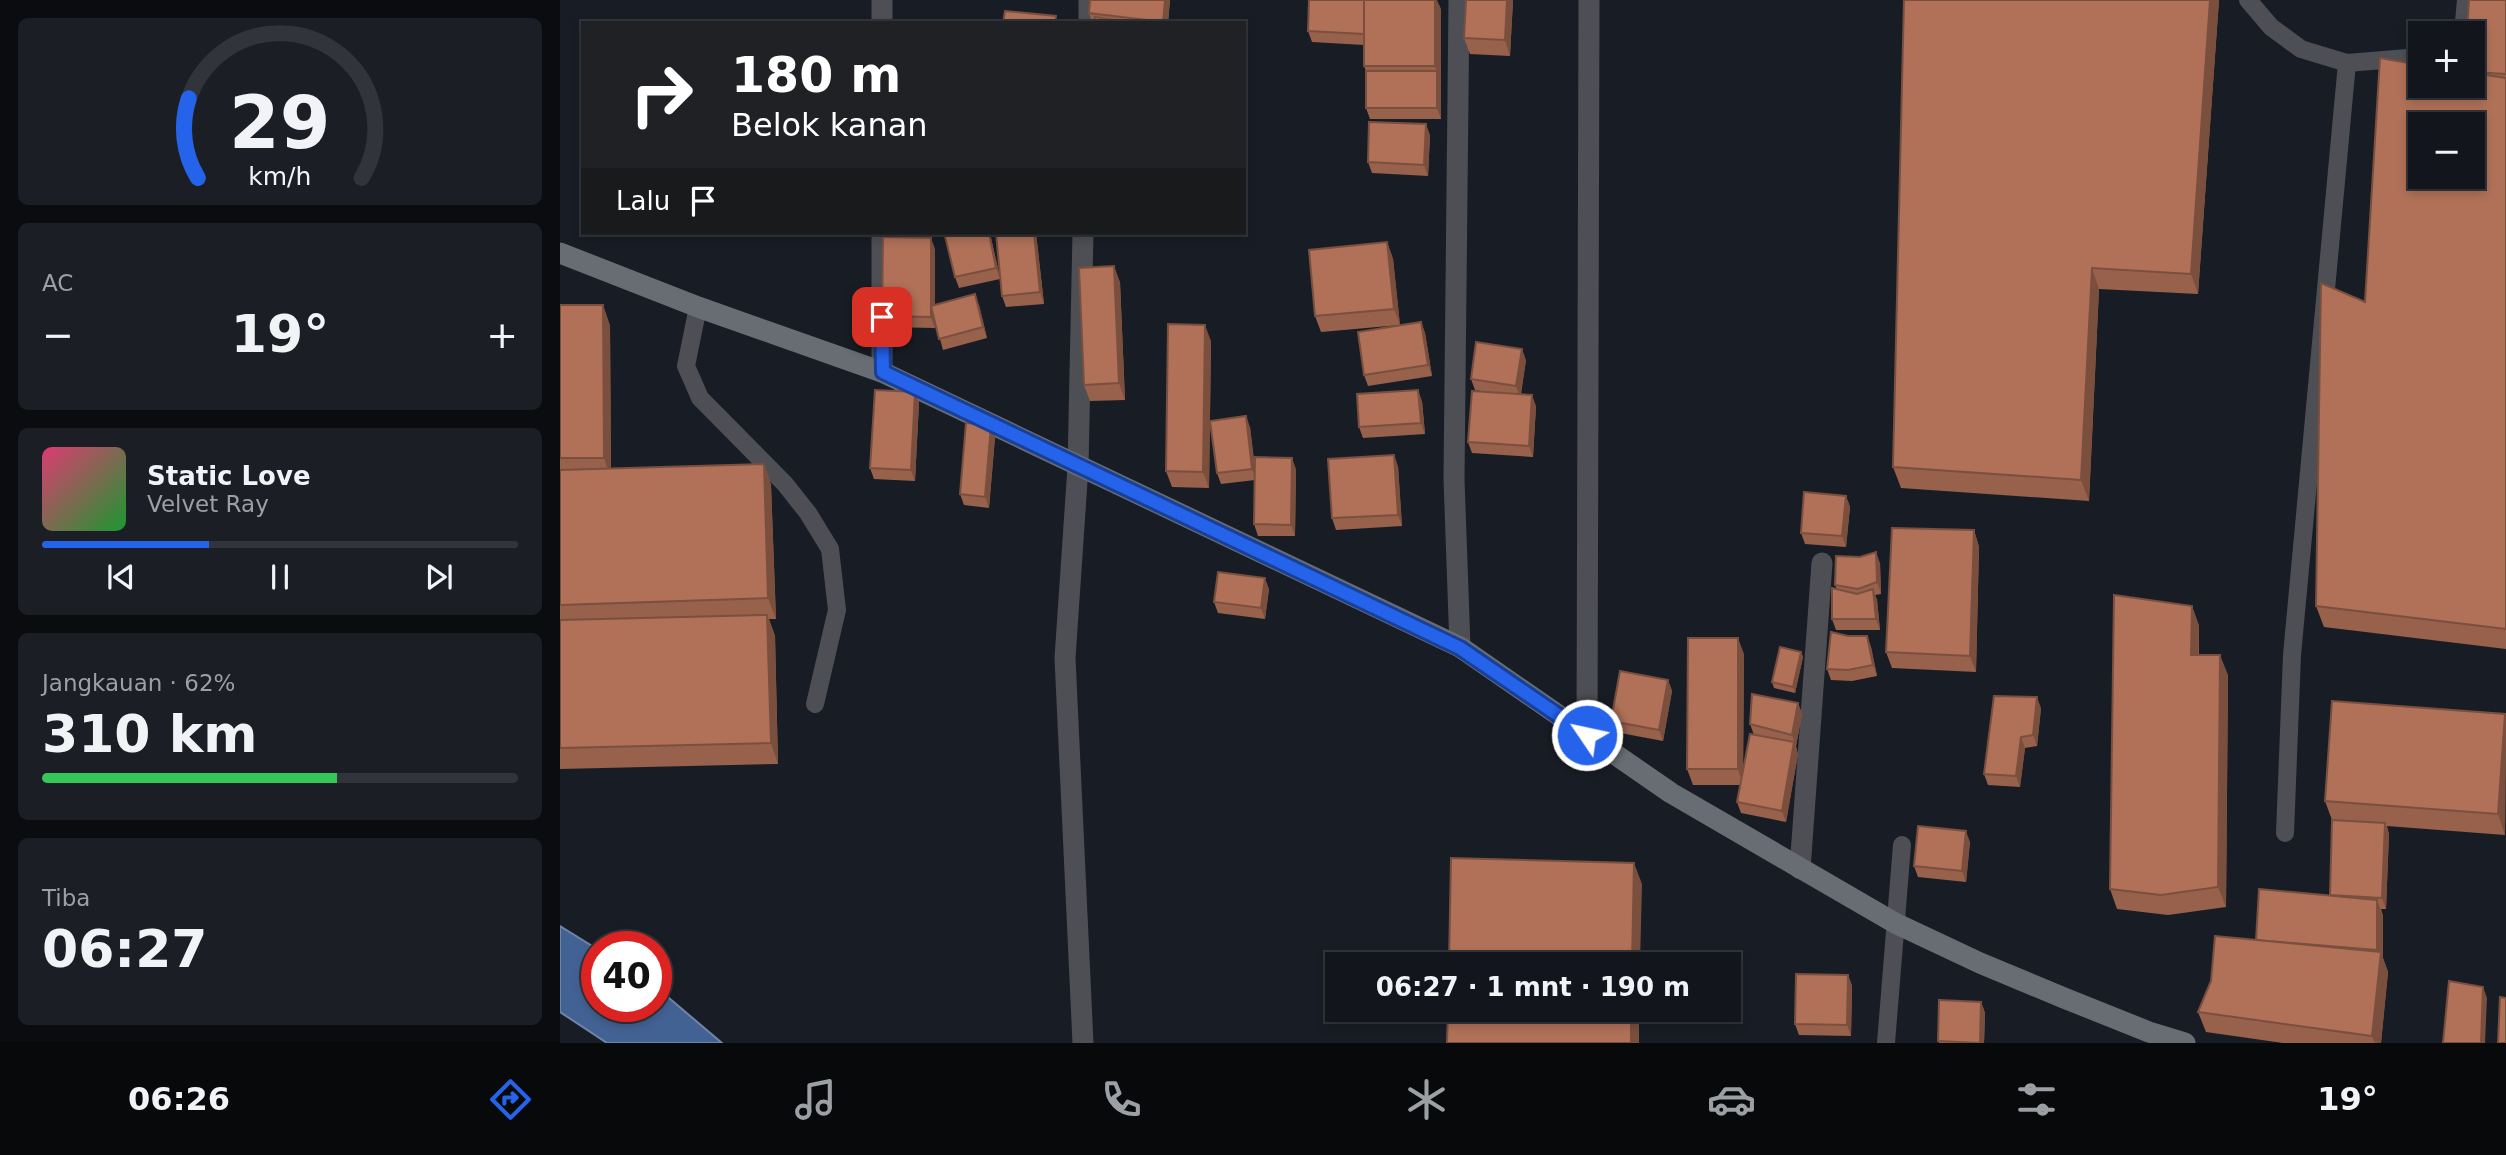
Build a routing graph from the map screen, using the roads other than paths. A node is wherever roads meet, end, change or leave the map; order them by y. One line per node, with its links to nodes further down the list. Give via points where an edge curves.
1 (882, 0): 7 (street)
2 (1089, 0): 8 (street)
3 (1459, 0): 19 (street, via 1454,479)
4 (1589, 0): 21 (street)
5 (2248, 0): 11 (lane, via 2291,43)
6 (2466, 0): 9 (lane)
7 (882, 21)
8 (1089, 21)
9 (2464, 21)
10 (2408, 58): 11 (lane)
11 (2347, 62): 22 (lane, via 2292,654)
12 (882, 235): 16 (street)
13 (1083, 235): 17 (street)
14 (560, 253): 15 (street)
15 (698, 307): 16 (street); 20 (lane, via 686,366 695,389 785,484 830,549 837,610)
16 (883, 372): 17 (street)
17 (1078, 467): 19 (street); 26 (street, via 1065,659)
18 (1822, 563): 24 (street)
19 (1460, 648): 21 (street)
20 (815, 704)
21 (1587, 735): 24 (street, via 1671,793)
22 (2285, 833)
23 (1902, 845): 25 (lane)
24 (1800, 869): 25 (street)
25 (1895, 923): 27 (lane); 28 (street, via 2052,993)
26 (1083, 1043)
27 (1886, 1043)
28 (2185, 1043)

